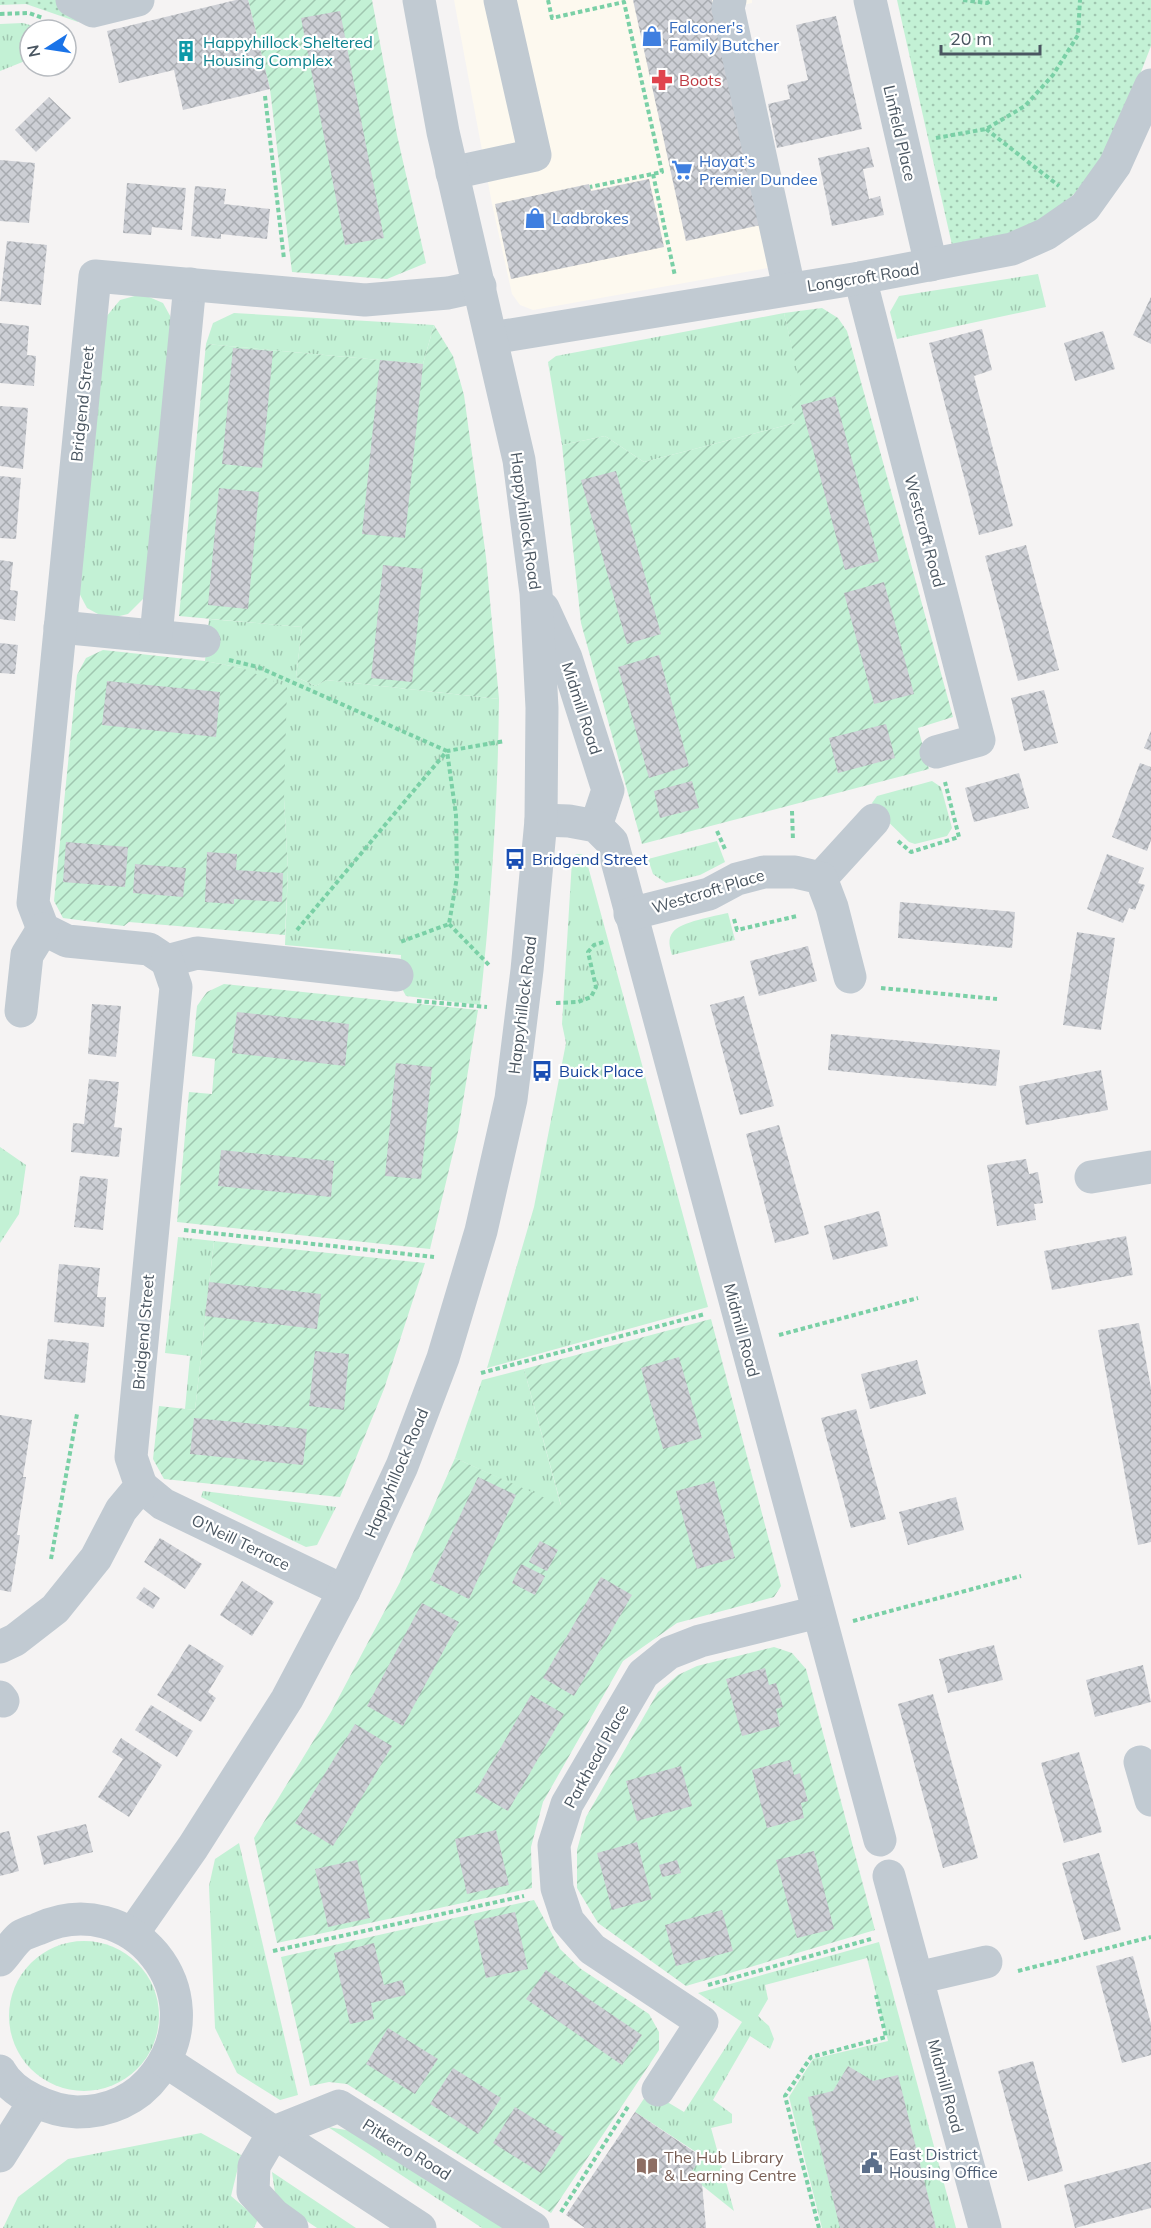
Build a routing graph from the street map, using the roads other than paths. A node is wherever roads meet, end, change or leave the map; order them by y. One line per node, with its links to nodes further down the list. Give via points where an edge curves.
1 (138, 0): 6 (street)
2 (419, 0): 8 (street, Happyhillock Road)
3 (500, 0): 8 (street, via 535,155)
4 (729, 0): 13 (street)
5 (870, 0): 9 (street, Linfield Place)
6 (83, 5)
7 (1151, 85): 9 (street, Longcroft Road, via 1115,165 1085,207 1046,234 1012,249)
8 (452, 173): 12 (street, Happyhillock Road)
9 (931, 265): 10 (street, Longcroft Road)
10 (860, 278): 13 (street, Longcroft Road); 19 (street, Westcroft Road, via 979,740)
11 (190, 284): 12 (street, Bridgend Street, via 365,300 448,293); 16 (street, Bridgend Street, via 95,276); 17 (street)
12 (480, 286): 14 (street, Happyhillock Road)
13 (789, 288): 14 (street, Longcroft Road)
14 (492, 338): 15 (street, Happyhillock Road, via 519,460)
15 (536, 593): 20 (street, Happyhillock Road, via 542,708); 22 (street, Midmill Road, via 566,658 608,790)
16 (60, 627): 17 (street); 25 (street, Bridgend Street, via 33,903)
17 (156, 636): 18 (street)
18 (204, 641)
19 (939, 763)
20 (541, 820): 22 (street); 33 (street, Happyhillock Road, via 511,1099 481,1231 443,1358 402,1467)
21 (874, 820): 23 (street)
22 (596, 826): 24 (street, Midmill Road, via 612,843)
23 (821, 879): 24 (street, Westcroft Place, via 795,872 764,872 737,879 709,894); 28 (street)
24 (622, 927): 34 (street, Midmill Road)
25 (43, 929): 26 (street, via 67,941 149,949); 29 (street, via 27,955)
26 (167, 961): 27 (street, via 197,953); 32 (street, Bridgend Street, via 176,987 131,1457)
27 (397, 975)
28 (850, 976)
29 (21, 1011)
30 (1151, 1167): 31 (street)
31 (1091, 1177)
32 (141, 1486): 33 (street, O'Neill Terrace, via 163,1504); 35 (street, via 121,1510 96,1558 55,1609)
33 (344, 1591): 40 (street, Happyhillock Road, via 287,1699)
34 (832, 1617): 38 (street, Midmill Road); 46 (street, Parkhead Place, via 700,1641 669,1653 643,1674 567,1804 554,1845 557,1888 568,1921 592,1949 702,2022)
35 (0, 1647)
36 (1140, 1762): 37 (street)
37 (1151, 1800)
38 (880, 1840)
39 (889, 1876): 43 (street, Midmill Road)
40 (133, 1933): 41 (street, via 96,1919 57,1920 21,1936); 44 (street, via 154,1953 169,1977 177,2006 175,2034)
41 (0, 1960)
42 (1001, 1967): 43 (street)
43 (917, 1978): 53 (street, Midmill Road)
44 (165, 2061): 47 (street, via 147,2086 122,2103 93,2112 62,2112); 48 (street)
45 (0, 2071): 47 (street)
46 (658, 2090)
47 (34, 2102): 49 (street)
48 (274, 2132): 50 (street, Pitkerro Road, via 339,2106); 51 (street, via 254,2166 253,2192 274,2216); 52 (street)
49 (0, 2156)
50 (544, 2224)
51 (292, 2228)
52 (420, 2228)
53 (985, 2228)

